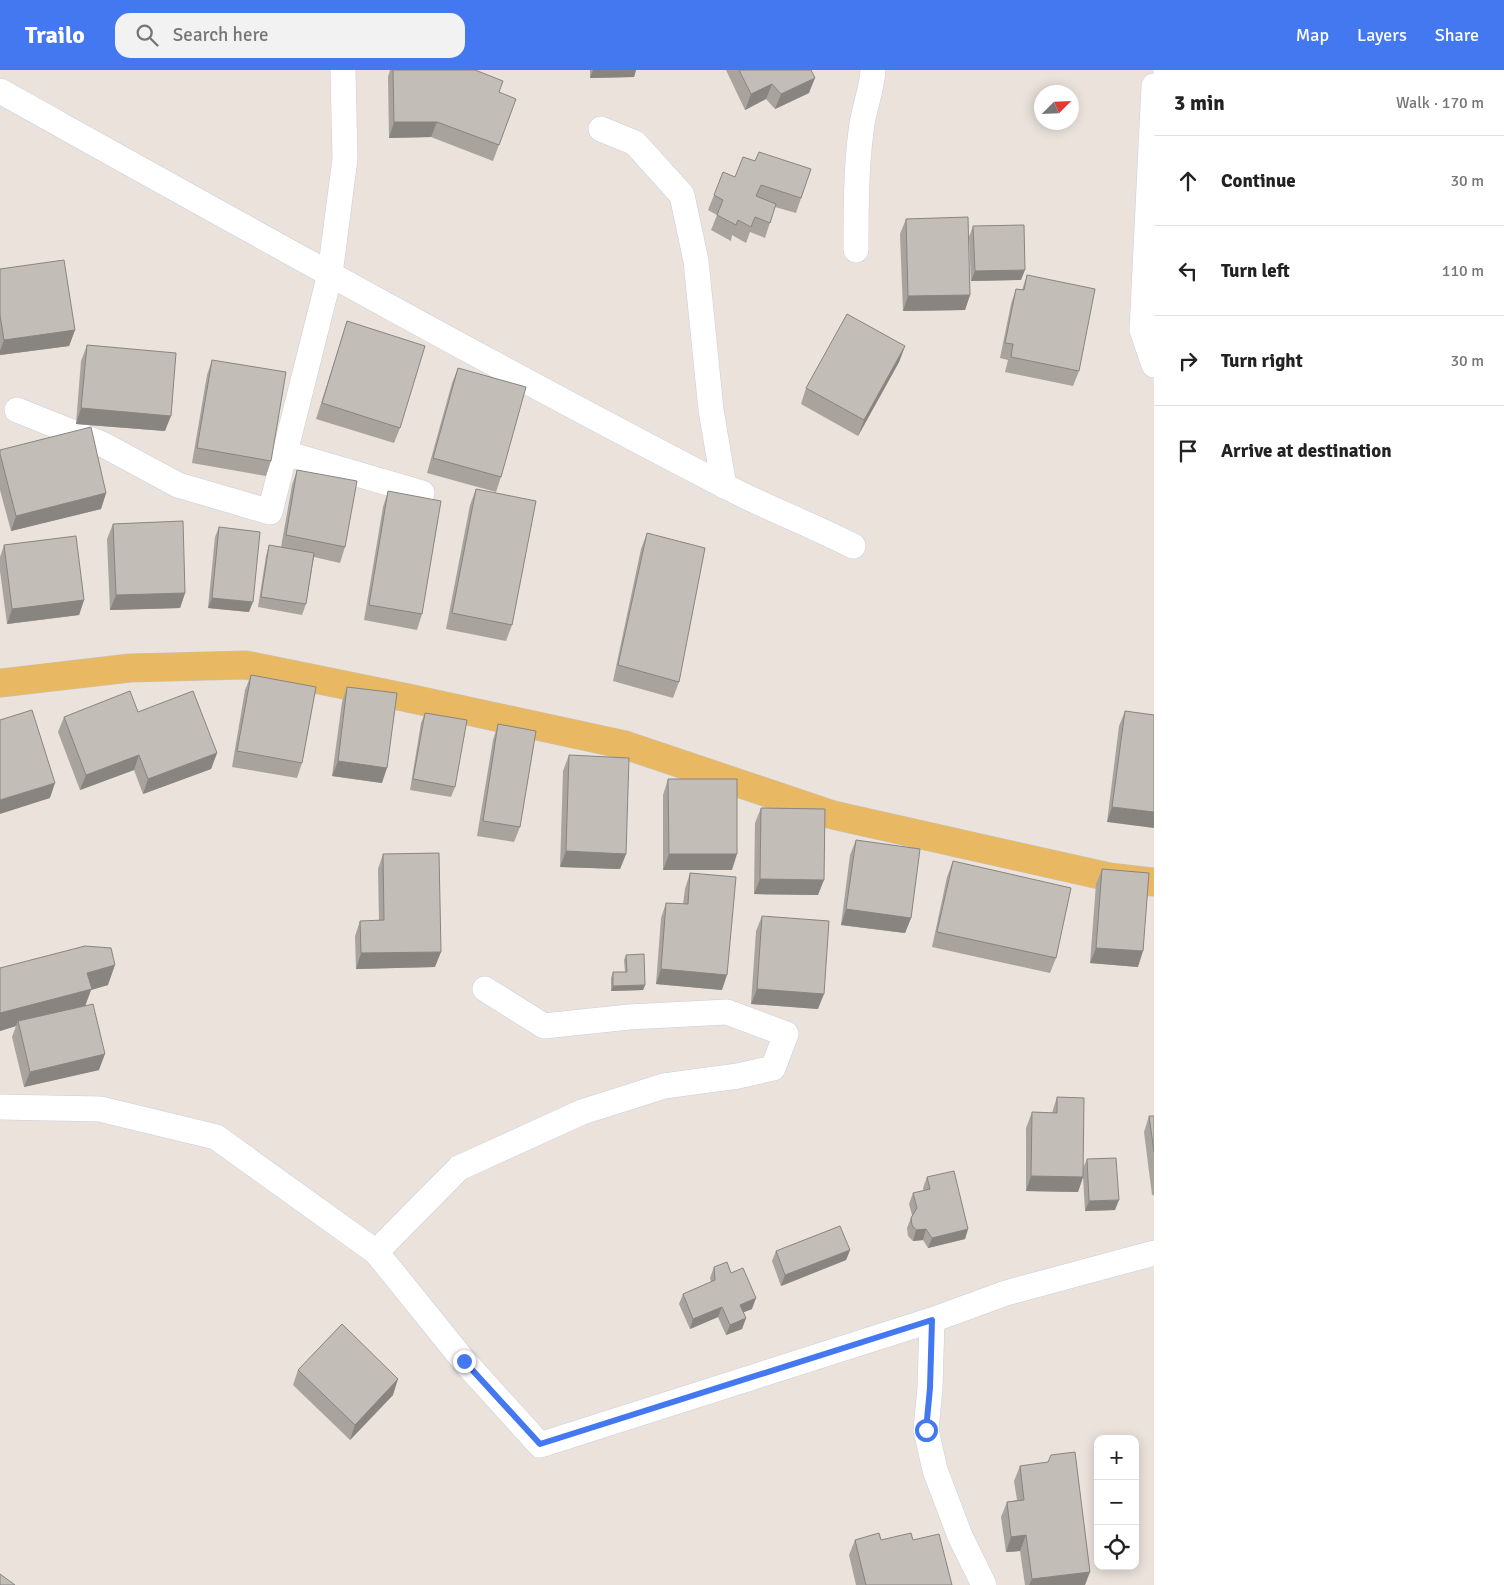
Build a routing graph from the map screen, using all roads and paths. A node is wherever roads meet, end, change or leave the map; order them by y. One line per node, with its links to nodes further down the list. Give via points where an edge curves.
1 (343, 70): 7 (street, via 345,159)
2 (872, 70): 6 (street, via 861,129)
3 (1154, 86): 8 (street, via 1142,330)
4 (0, 91): 7 (street)
5 (601, 129): 11 (street, via 635,143 682,195 696,261 711,410)
6 (856, 250)
7 (330, 274): 10 (street); 11 (street)
8 (1154, 366)
9 (6, 409): 10 (street, via 102,444 178,485 270,512)
10 (284, 453): 12 (street)
11 (724, 486): 13 (street)
12 (422, 493)
13 (853, 546)
14 (0, 683): 15 (main road, via 130,668 246,665 625,745 833,815 1109,877)
15 (1154, 882)
16 (485, 989): 18 (street, via 544,1026 727,1012 786,1034 773,1068 664,1086 582,1112 459,1168)
17 (0, 1107): 18 (street, via 100,1109 216,1137)
18 (376, 1252): 20 (street, via 464,1361 540,1444)
19 (1154, 1253): 20 (street, via 1006,1293)
20 (932, 1320): 21 (street, via 926,1430 935,1470 960,1536)
21 (984, 1585)

